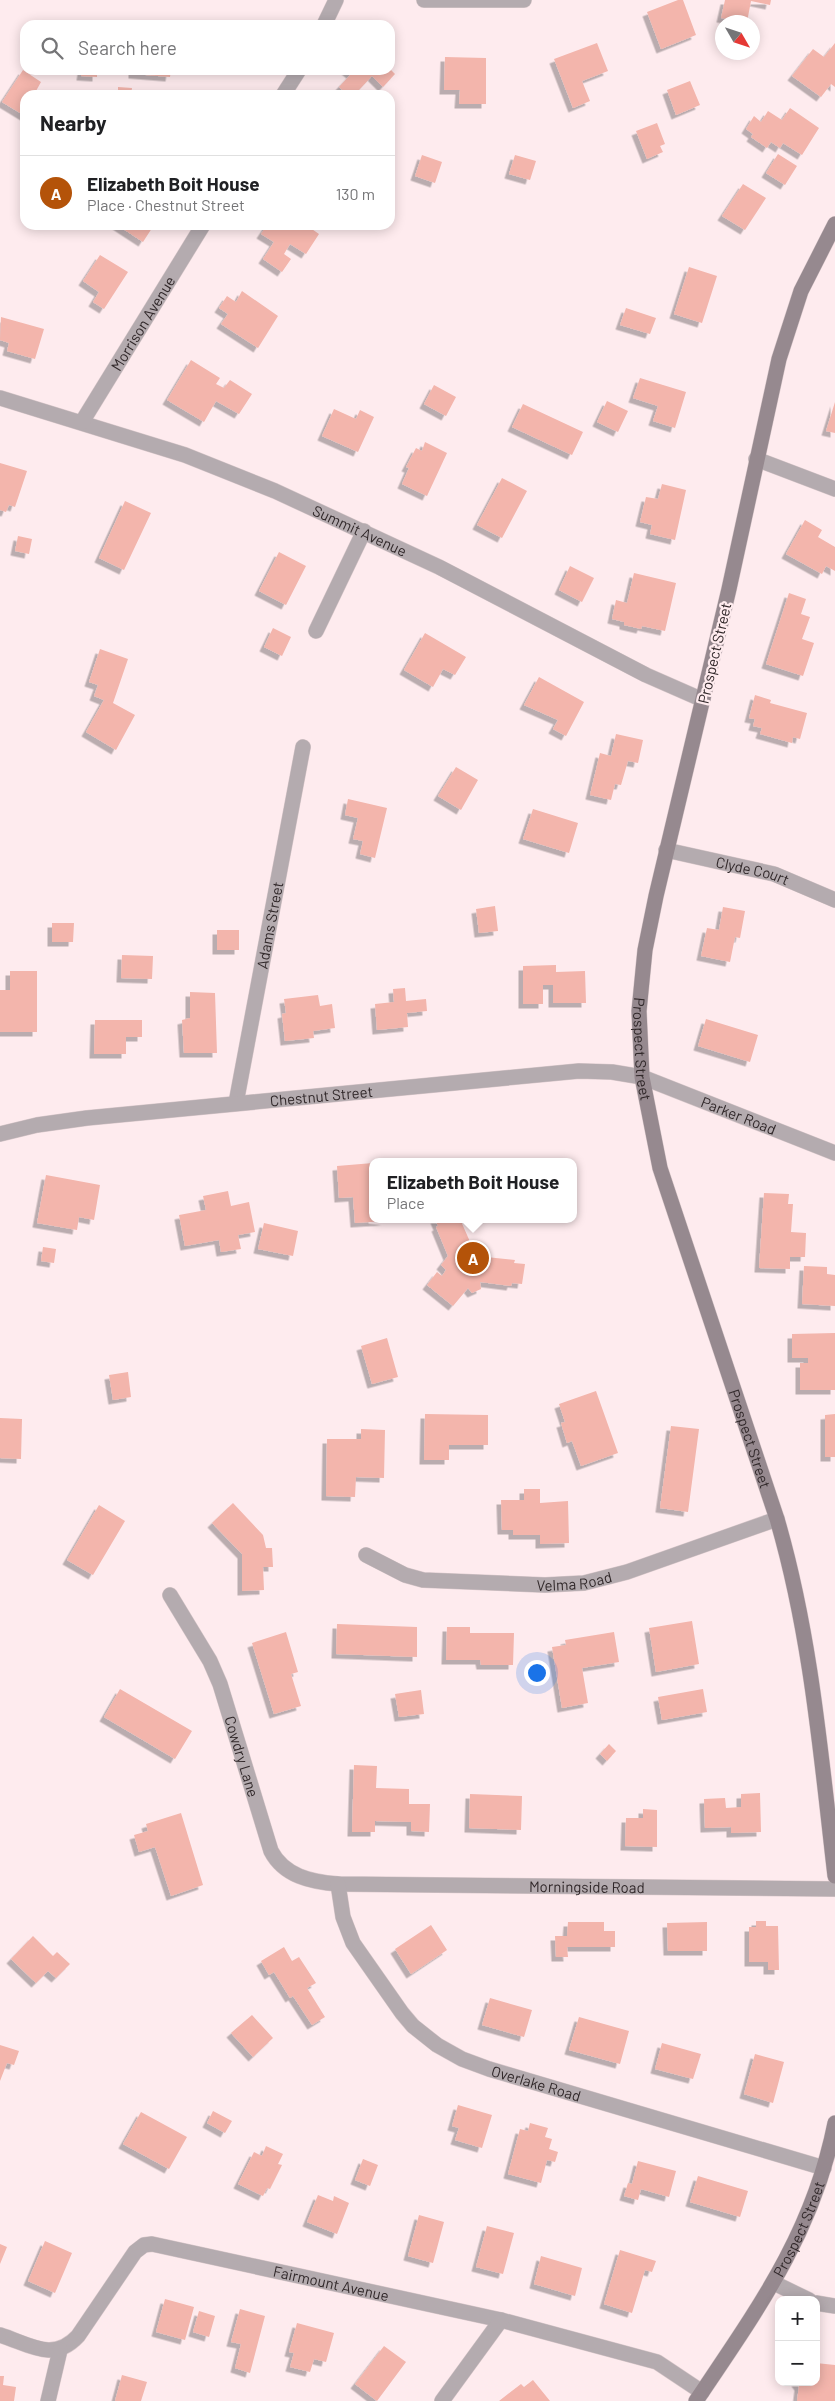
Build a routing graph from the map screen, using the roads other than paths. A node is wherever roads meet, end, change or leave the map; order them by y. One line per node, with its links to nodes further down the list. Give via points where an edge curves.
1 (336, 0): 4 (street)
2 (424, 0): 3 (street)
3 (524, 0)
4 (326, 20)
5 (296, 75): 6 (street)
6 (286, 90)
7 (835, 224): 11 (main road, Prospect Street, via 812,267 790,322)
8 (200, 230): 10 (street, Morrison Avenue)
9 (0, 398): 10 (street, Summit Avenue)
10 (82, 422): 13 (street, Summit Avenue, via 220,468)
11 (756, 459): 12 (street); 15 (main road, Prospect Street)
12 (835, 489)
13 (364, 531): 14 (street); 15 (street, Summit Avenue, via 646,675)
14 (316, 631)
15 (703, 700): 17 (main road, Prospect Street)
16 (303, 747): 20 (street, Adams Street)
17 (666, 850): 18 (street, Clyde Court, via 774,874); 19 (main road, Prospect Street, via 641,980)
18 (835, 900)
19 (642, 1077): 20 (street, Chestnut Street, via 579,1071); 22 (street, Parker Road); 23 (main road, Prospect Street, via 660,1168)
20 (236, 1103): 21 (street, Chestnut Street, via 62,1120)
21 (0, 1134)
22 (835, 1153)
23 (777, 1519): 24 (street, Velma Road, via 627,1572 584,1583 545,1585 422,1580); 26 (main road, Prospect Street, via 793,1575 804,1633)
24 (366, 1555)
25 (170, 1594): 27 (street, Cowdry Lane, via 220,1684 275,1860 298,1876)
26 (835, 1876)
27 (338, 1884): 28 (street, Morningside Road); 30 (street, Overlake Road, via 343,1917 360,1955 405,2017 443,2049 489,2069)
28 (835, 1889)
29 (835, 2123): 30 (main road, Prospect Street)
30 (824, 2168): 31 (main road, Prospect Street, via 805,2220)
31 (774, 2283): 32 (street); 38 (main road, Prospect Street)
32 (800, 2296)
33 (820, 2304): 34 (street)
34 (835, 2306)
35 (502, 2320): 37 (street, Fairmount Avenue, via 152,2244 144,2245 135,2252 78,2336); 38 (street, Fairmount Avenue, via 657,2362); 40 (street)
36 (0, 2334): 37 (street, via 45,2350)
37 (60, 2350): 39 (street)
38 (699, 2396)
39 (48, 2401)
40 (442, 2401)

